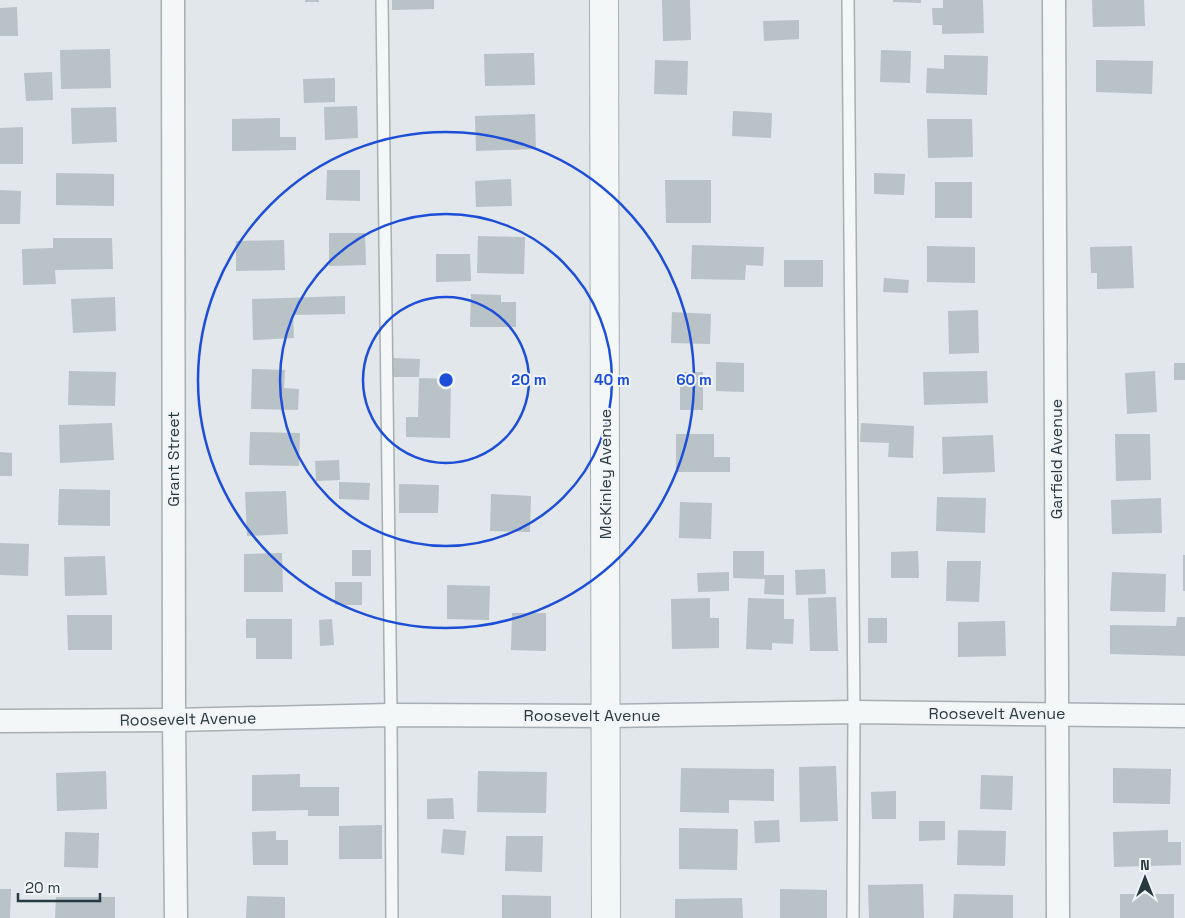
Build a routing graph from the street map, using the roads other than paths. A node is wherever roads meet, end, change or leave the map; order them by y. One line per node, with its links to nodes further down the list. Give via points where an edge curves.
1 (172, 0): 11 (street, Grant Street)
2 (382, 0): 8 (lane)
3 (604, 0): 9 (street, McKinley Avenue)
4 (848, 0): 6 (lane)
5 (1054, 0): 7 (street, Garfield Avenue)
6 (854, 712): 7 (street, Roosevelt Avenue); 9 (street, Roosevelt Avenue); 16 (lane)
7 (1057, 714): 10 (street, Roosevelt Avenue); 17 (street, Garfield Avenue)
8 (391, 715): 9 (street, Roosevelt Avenue); 11 (street, Roosevelt Avenue); 14 (lane)
9 (606, 716): 15 (street, McKinley Avenue)
10 (1185, 716)
11 (174, 720): 12 (street, Roosevelt Avenue); 13 (street, Grant Street)
12 (0, 721)
13 (176, 918)
14 (392, 918)
15 (606, 918)
16 (853, 918)
17 (1058, 918)

